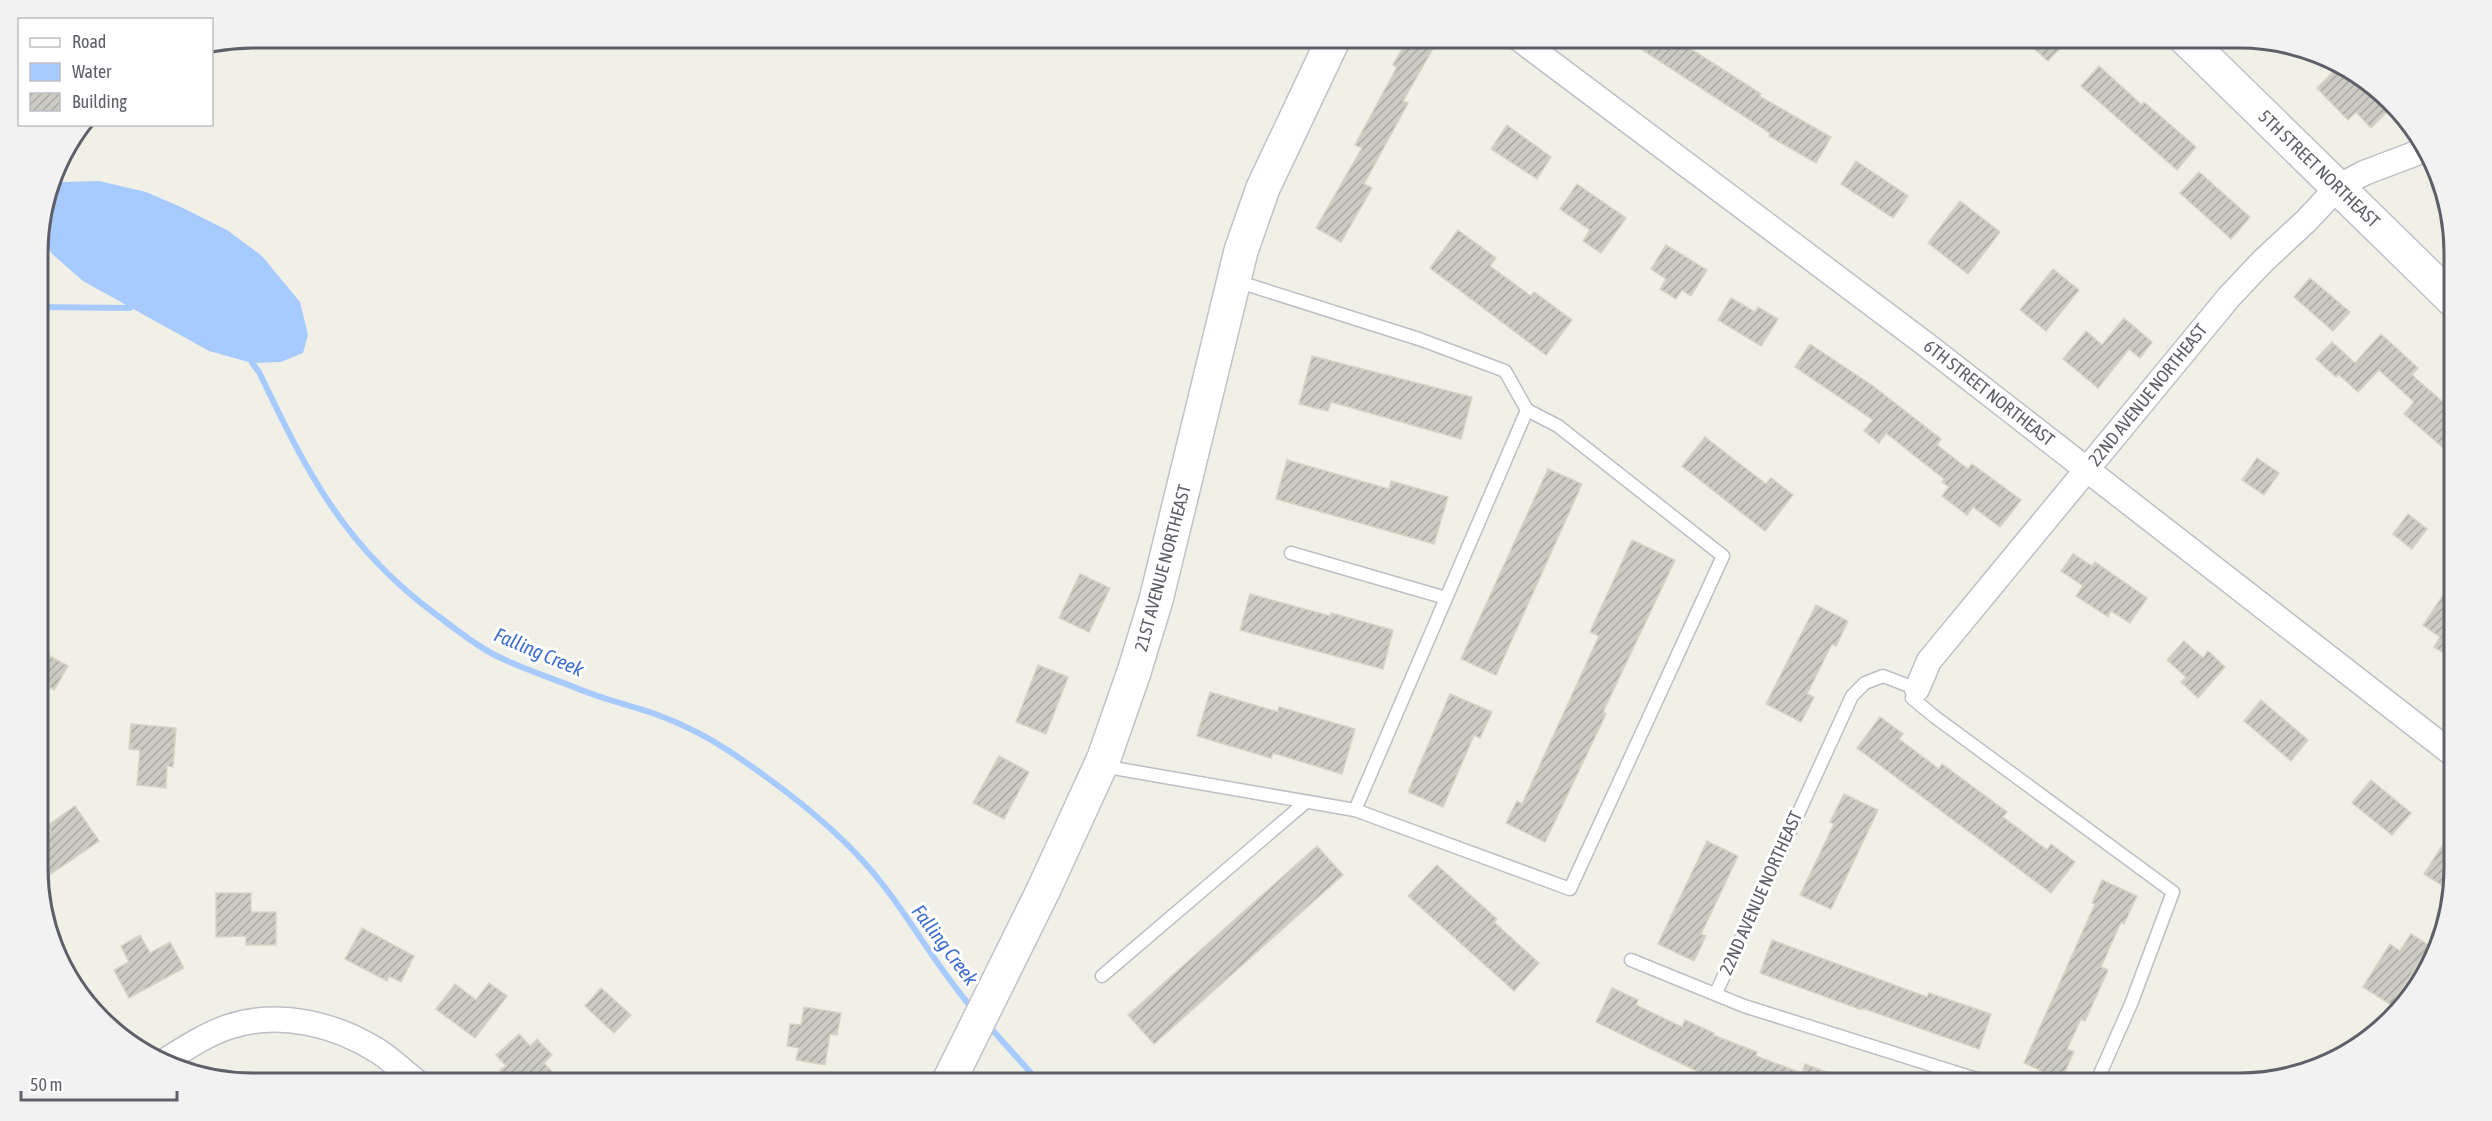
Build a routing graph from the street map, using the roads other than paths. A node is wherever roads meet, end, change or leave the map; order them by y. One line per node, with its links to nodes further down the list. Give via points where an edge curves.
1 (1329, 48): 6 (street, 21ST AVENUE NORTHEAST, via 1263,188)
2 (1531, 48): 9 (street, 6TH STREET NORTHEAST)
3 (2194, 48): 5 (street, 5TH STREET NORTHEAST)
4 (2418, 153): 5 (street, 22ND AVENUE NORTHEAST)
5 (2338, 187): 7 (street, 5TH STREET NORTHEAST); 9 (street, 22ND AVENUE NORTHEAST, via 2229,297)
6 (1235, 280): 8 (lane, via 1505,371); 14 (street, 21ST AVENUE NORTHEAST, via 1156,600)
7 (2444, 291)
8 (1527, 410): 11 (lane); 16 (lane, via 1558,426 1723,556 1570,889)
9 (2088, 470): 12 (street, 22ND AVENUE NORTHEAST, via 1929,661); 13 (street, 6TH STREET NORTHEAST)
10 (1291, 553): 11 (lane)
11 (1446, 598): 16 (lane)
12 (1917, 689): 19 (lane, 22ND AVENUE NORTHEAST, via 1882,676 1865,683 1852,696); 24 (lane, via 1912,698 1935,717 2173,892)
13 (2444, 746)
14 (1100, 766): 15 (lane); 22 (street, 21ST AVENUE NORTHEAST)
15 (1306, 802): 16 (lane); 18 (lane)
16 (1355, 810)
17 (1631, 960): 19 (lane)
18 (1102, 976)
19 (1716, 993): 23 (lane, 22ND AVENUE NORTHEAST, via 1744,1006)
20 (173, 1056): 21 (street, via 229,1027 258,1020 286,1020 320,1025 352,1036)
21 (406, 1073)
22 (953, 1073)
23 (1957, 1073)
24 (2100, 1073)

